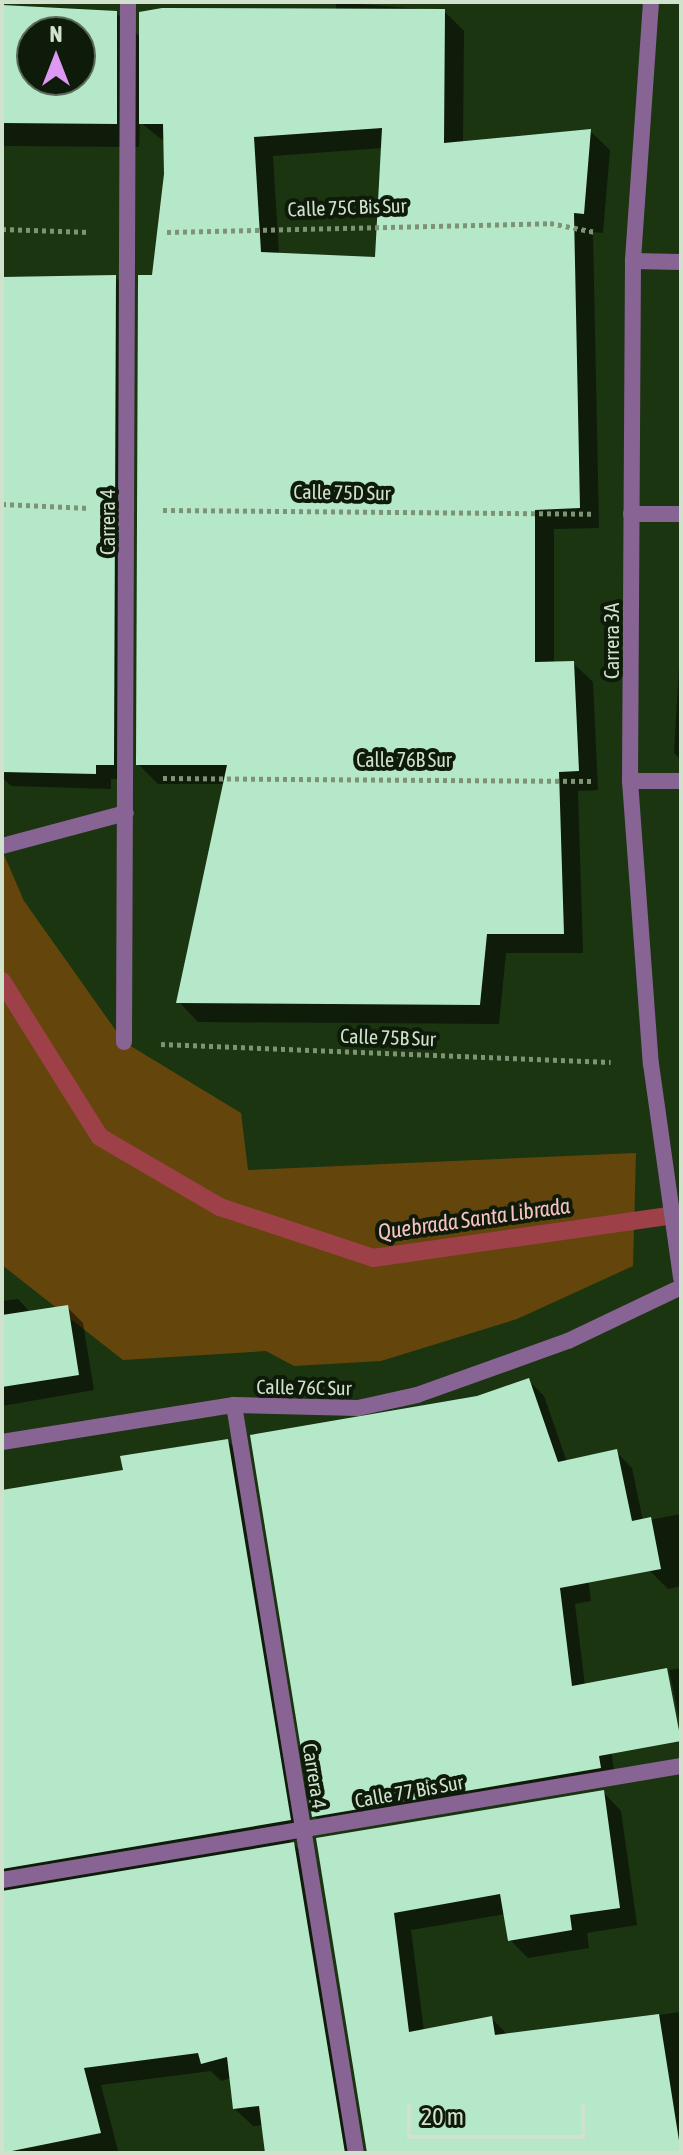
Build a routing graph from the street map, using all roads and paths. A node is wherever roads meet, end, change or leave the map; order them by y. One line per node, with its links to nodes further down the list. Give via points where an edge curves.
1 (128, 2): 4 (street, Carrera 4)
2 (651, 2): 5 (street, Carrera 3A)
3 (2, 229): 4 (path, Calle 75C Bis Sur)
4 (126, 233): 5 (path, Calle 75C Bis Sur, via 550,223 590,228); 8 (street, Carrera 4)
5 (633, 261): 6 (street); 9 (street, Carrera 3A)
6 (681, 262)
7 (2, 504): 8 (path, Calle 75D Sur)
8 (127, 509): 9 (path, Calle 75D Sur); 11 (street, Carrera 4)
9 (631, 514): 10 (street); 12 (street, Carrera 3A)
10 (681, 514)
11 (126, 777): 12 (path, Calle 76B Sur); 14 (street, Carrera 4)
12 (630, 781): 13 (street); 17 (street, Carrera 3A)
13 (681, 781)
14 (126, 813): 15 (street); 16 (street, Carrera 4)
15 (2, 846)
16 (124, 1042): 17 (path, Calle 75B Sur)
17 (651, 1064): 18 (street, Carrera 3A)
18 (681, 1278)
19 (681, 1287): 20 (street, Calle 76C Sur, via 568,1341 417,1395 358,1408)
20 (234, 1405): 21 (street, Calle 76C Sur); 23 (street, Carrera 4)
21 (2, 1442)
22 (681, 1766): 23 (street, Calle 77 Bis Sur)
23 (303, 1829): 24 (street, Calle 77 Bis Sur); 25 (street, Carrera 4)
24 (2, 1880)
25 (356, 2153)

